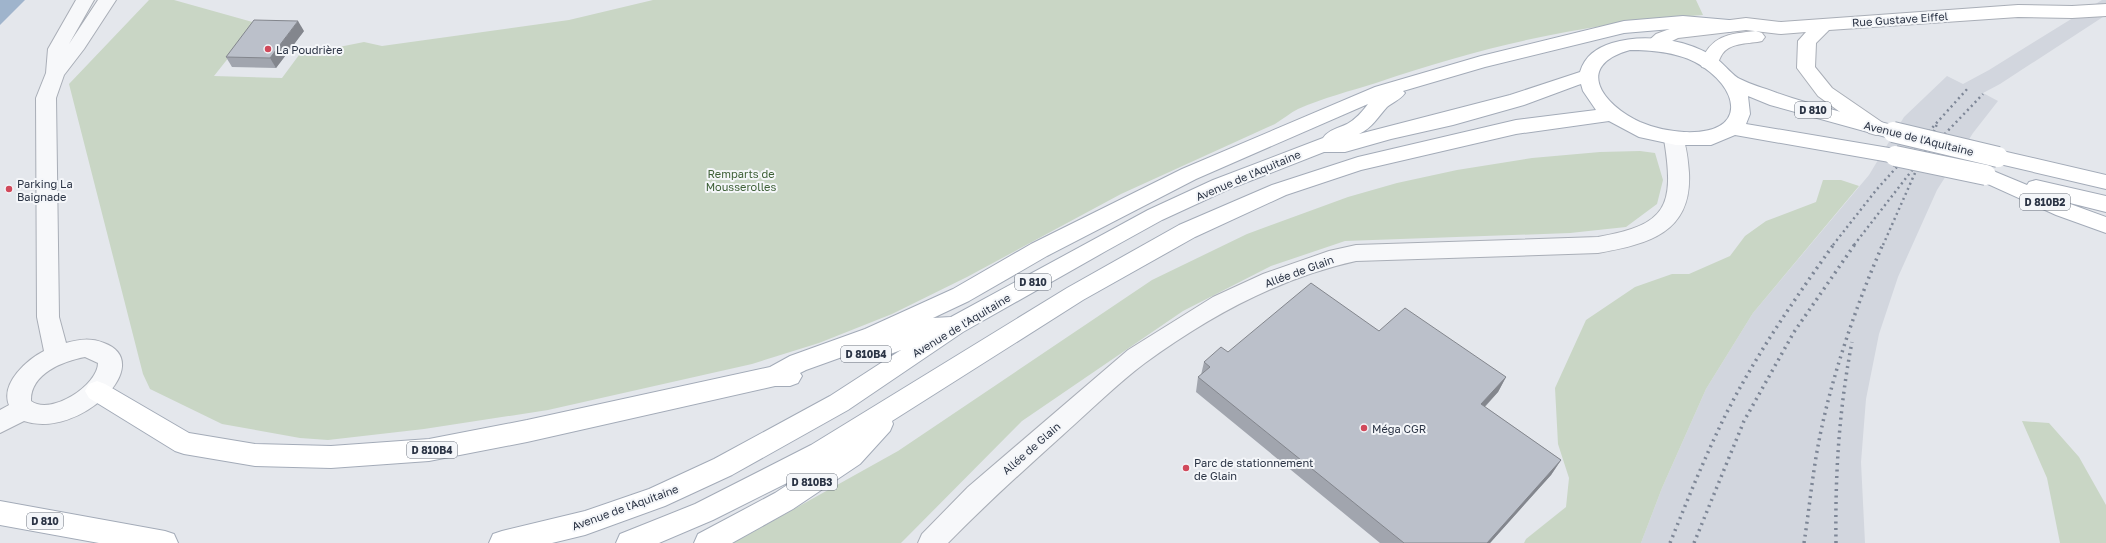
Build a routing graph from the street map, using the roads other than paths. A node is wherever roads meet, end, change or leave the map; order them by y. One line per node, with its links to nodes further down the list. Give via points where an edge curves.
1 (84, 0): 13 (street, via 57,49)
2 (107, 0): 13 (street, via 78,45)
3 (2048, 0): 7 (main road, Rue Gustave Eiffel)
4 (2087, 0): 5 (main road)
5 (2106, 7)
6 (2106, 10): 7 (main road, Rue Gustave Eiffel)
7 (2018, 11): 8 (main road, Rue Gustave Eiffel)
8 (1825, 24): 10 (main road, Rue Gustave Eiffel); 19 (main road, via 1807,41 1806,68 1825,92)
9 (1729, 26): 10 (main road, Rue Gustave Eiffel, via 1746,24); 11 (main road, Rue Gustave Eiffel, via 1675,33); 16 (main road, via 1683,22 1624,27 1481,62)
10 (1781, 28): 12 (main road, Rue Gustave Eiffel, via 1757,37 1732,40 1719,45)
11 (1654, 44): 12 (main road, via 1686,52); 14 (main road, via 1629,44 1607,50 1594,61)
12 (1709, 63): 15 (main road)
13 (55, 73): 27 (street, via 46,98 48,316)
14 (1589, 77): 17 (main road, via 1596,96); 21 (main road, Avenue de l'Aquitaine / D 810, via 1575,79 1517,100 1453,118 1345,145)
15 (1734, 84): 18 (main road, via 1742,100 1742,116); 19 (main road, Avenue de l'Aquitaine / D 810, via 1777,100)
16 (1403, 86): 21 (main road, via 1381,102 1355,128); 28 (main road, via 1382,90 1189,174 1040,250 961,295 874,336 798,363)
17 (1613, 114): 20 (main road, via 1631,126); 30 (main road, D 810, via 1516,127 1358,164 1279,190 1187,231 1075,294)
18 (1732, 128): 20 (main road, via 1717,136 1702,139); 22 (main road, Avenue de l'Aquitaine, bridge, via 1895,156)
19 (1885, 130): 23 (main road, Avenue de l'Aquitaine / D 810, bridge)
20 (1674, 139): 38 (street, Allée de Glain, via 1679,161 1679,198 1671,213 1657,228 1643,236 1598,245 1356,253 1329,259 1271,280 1221,303 1136,357 977,495)
21 (1322, 145): 26 (main road, Avenue de l'Aquitaine / D 810, via 1259,169 1155,215)
22 (1986, 175): 24 (main road, Avenue de l'Aquitaine); 25 (main road, D 810B2, via 2063,210)
23 (2106, 182)
24 (2106, 204)
25 (2106, 225)
26 (955, 326): 28 (main road, D 810B4, via 925,328 881,349 802,376); 35 (main road, Avenue de l'Aquitaine / D 810, via 839,403 722,467 656,498 585,523)
27 (57, 355): 29 (street, via 85,348 97,349 106,354 111,361 111,370); 31 (street, via 44,362 23,382 19,397)
28 (775, 376): 29 (main road, D 810B4, via 543,428 429,450 331,457 255,455 184,443)
29 (97, 391): 31 (street, via 71,408 56,413 43,415)
30 (903, 401): 36 (main road, D 810, via 820,453 758,486); 37 (main road, D 810B3, via 850,456 784,501)
31 (23, 409): 32 (street)
32 (0, 423)
33 (0, 513): 34 (main road, D 810)
34 (165, 543)
35 (502, 543)
36 (629, 543)
37 (707, 543)
38 (931, 543)

